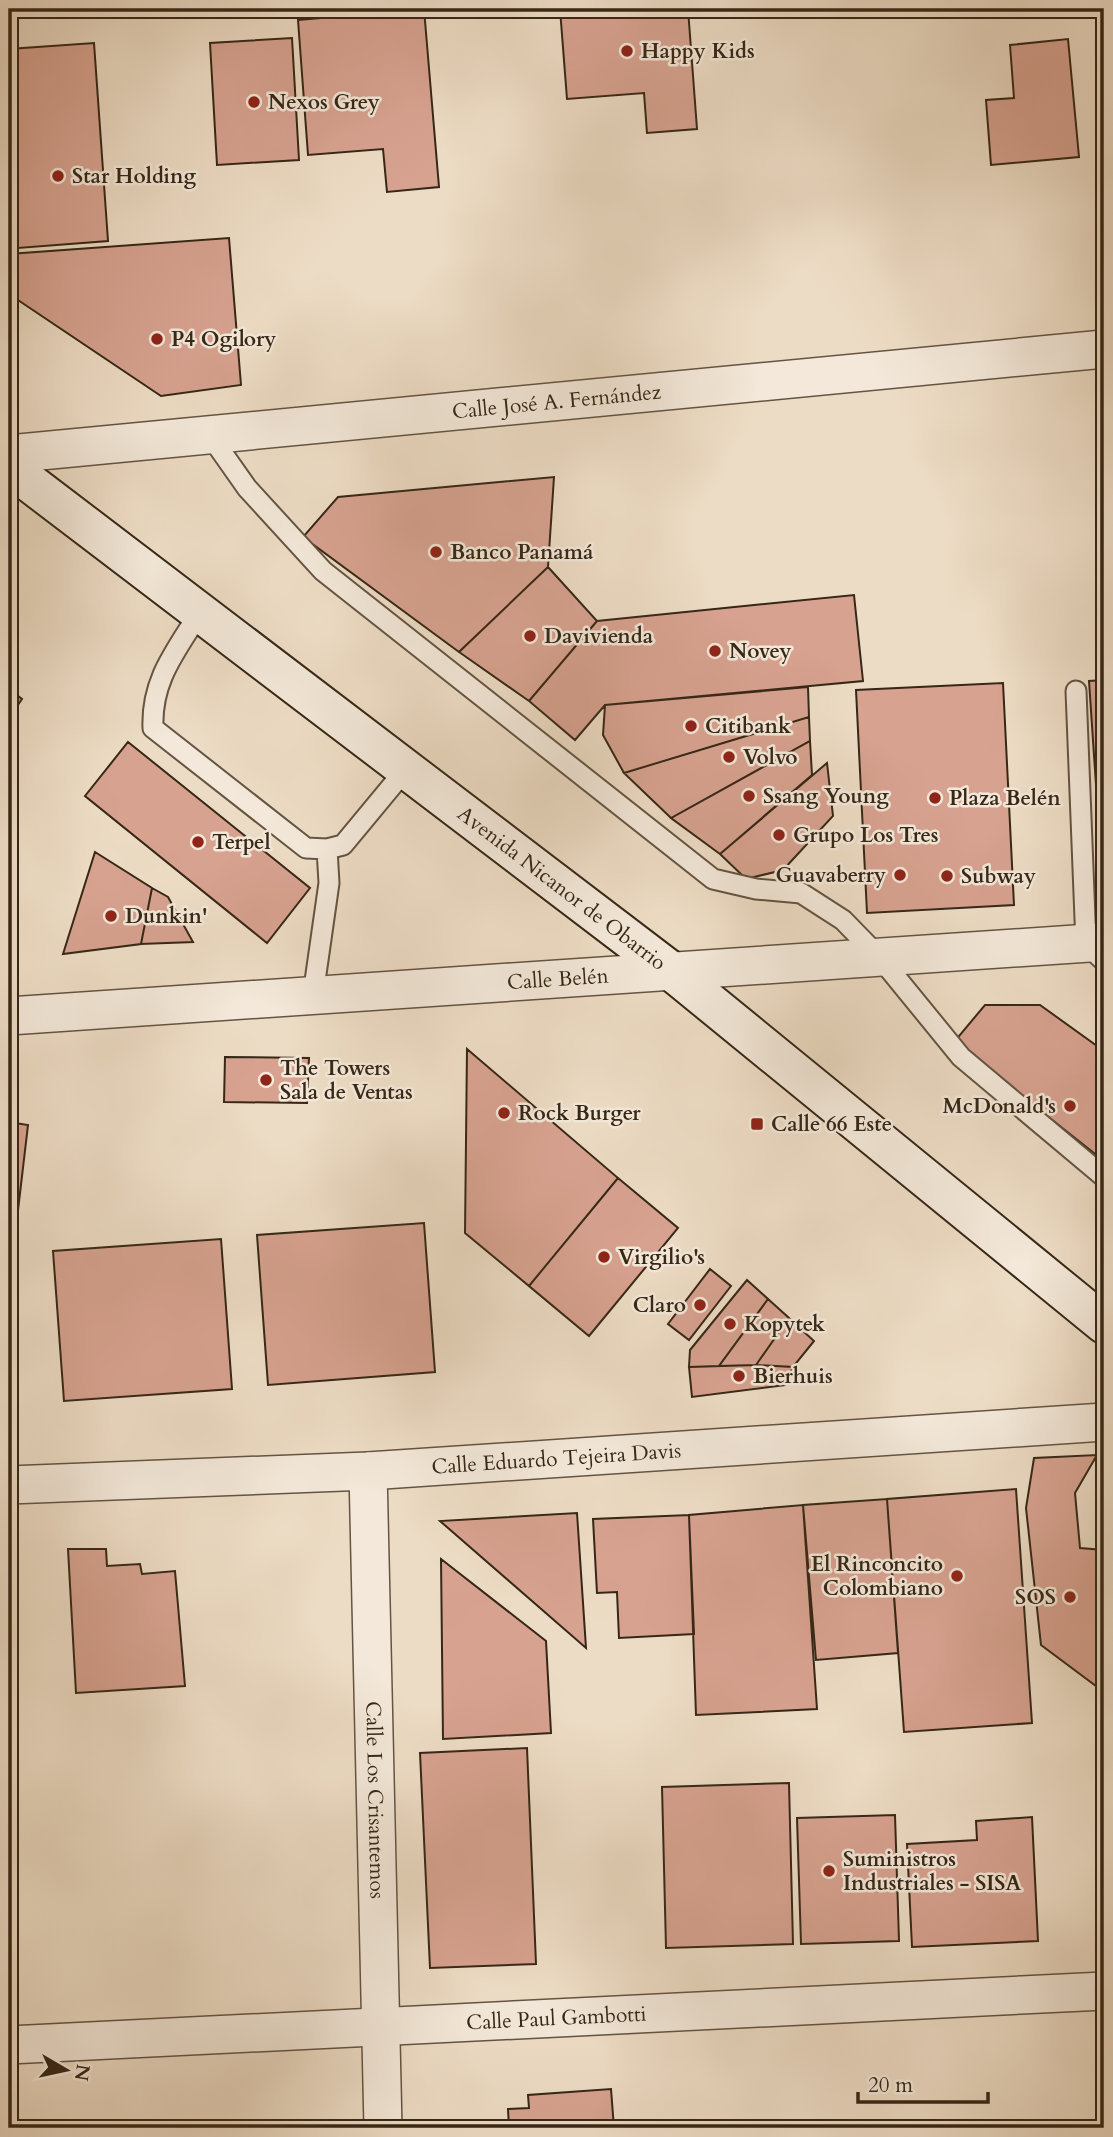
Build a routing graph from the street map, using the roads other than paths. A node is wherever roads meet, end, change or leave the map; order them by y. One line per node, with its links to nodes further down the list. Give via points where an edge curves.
1 (1104, 349): 2 (street, Calle José A. Fernández)
2 (209, 434): 3 (street, Calle José A. Fernández); 10 (lane, via 247,488 323,571 713,879 801,893 843,920)
3 (9, 454)
4 (9, 467): 5 (main road, Avenida Nicanor de Obarrio)
5 (200, 612): 7 (main road, Avenida Nicanor de Obarrio); 8 (lane, via 158,682 152,703 153,728 306,848)
6 (1076, 691): 9 (lane)
7 (406, 768): 8 (lane, via 343,845); 11 (main road, Avenida Nicanor de Obarrio)
8 (327, 849): 12 (lane, via 329,883)
9 (1098, 949): 10 (street, Calle Belén)
10 (881, 959): 11 (street, Calle Belén); 14 (lane, via 961,1057)
11 (676, 974): 12 (street, Calle Belén); 15 (main road, Avenida Nicanor de Obarrio)
12 (313, 995): 13 (street, Calle Belén)
13 (9, 1016)
14 (1104, 1177)
15 (1104, 1324)
16 (1104, 1422): 17 (street, Calle Eduardo Tejeira Davis)
17 (368, 1471): 18 (street, Calle Eduardo Tejeira Davis); 20 (street, Calle Los Crisantemos)
18 (9, 1485)
19 (1104, 1991): 20 (street, Calle Paul Gambotti)
20 (379, 2027): 21 (street, Calle Paul Gambotti); 22 (street, Calle Los Crisantemos)
21 (9, 2045)
22 (383, 2128)

